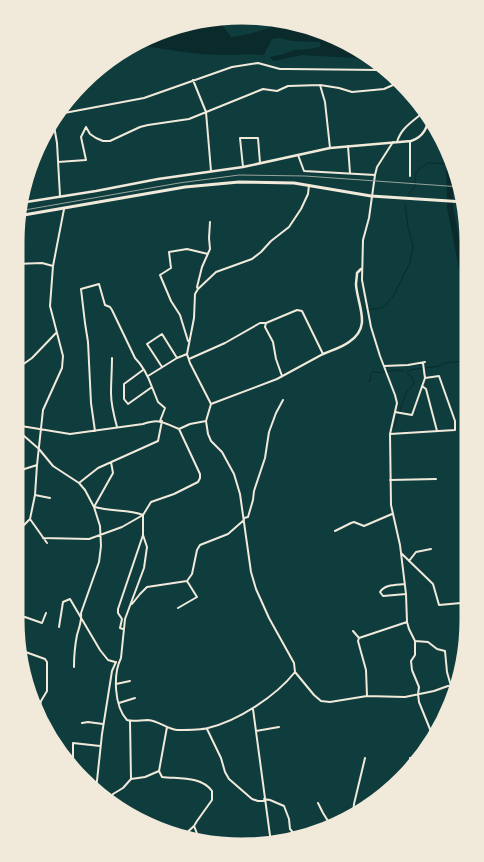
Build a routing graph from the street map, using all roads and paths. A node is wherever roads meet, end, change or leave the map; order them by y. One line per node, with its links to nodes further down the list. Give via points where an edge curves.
1 (380, 70): 2 (street, via 280,69 258,63 232,67)
2 (193, 80): 5 (street); 6 (street, via 144,98)
3 (395, 83): 4 (street, via 384,89 352,92)
4 (320, 85): 5 (street, via 288,86 277,91 263,89); 13 (street, via 325,102)
5 (206, 112): 15 (street, via 189,119 140,127 110,141 96,138 86,127 81,137 86,160); 18 (street)
6 (64, 113)
7 (421, 114): 11 (street, via 405,127)
8 (427, 124): 10 (street, via 418,139)
9 (54, 127): 15 (street)
10 (410, 141): 11 (street); 21 (street)
11 (395, 142): 12 (street); 20 (street)
12 (348, 146): 13 (street); 19 (street)
13 (330, 148): 14 (street)
14 (298, 155): 16 (street); 19 (street, via 304,171)
15 (58, 162): 23 (street)
16 (260, 163): 17 (street); 17 (street, via 258,138 240,138)
17 (243, 167): 18 (street)
18 (211, 171): 23 (street)
19 (350, 173): 20 (street)
20 (374, 175): 24 (street)
21 (410, 176)
22 (309, 185): 24 (highway); 27 (highway, via 264,181 223,183); 34 (street, via 301,210 289,227 252,259 216,272)
23 (60, 196): 25 (street)
24 (371, 196): 26 (highway); 33 (street)
25 (26, 202)
26 (458, 202)
27 (64, 209): 28 (highway); 32 (street)
28 (24, 215)
29 (210, 222): 30 (street)
30 (208, 254): 34 (street, via 201,271); 37 (street, via 186,249 168,252 171,268 160,275 180,315)
31 (22, 264): 32 (street, via 42,263)
32 (53, 266): 36 (street, via 50,306)
33 (361, 269): 39 (street, via 357,272 356,285 363,316 361,328 350,342); 44 (street, via 371,327)
34 (198, 289): 37 (street)
35 (266, 323): 39 (street, via 297,310 302,311); 42 (street, via 260,323 225,343); 48 (street, via 265,327 272,339)
36 (56, 333): 43 (street); 59 (street, via 63,356 62,368 43,410)
37 (189, 342): 38 (street)
38 (187, 354): 41 (street); 42 (street)
39 (323, 354): 48 (street)
40 (112, 358): 58 (street, via 111,397)
41 (177, 358): 45 (street); 45 (street, via 162,334 147,344)
42 (189, 359): 53 (street)
43 (22, 365)
44 (384, 366): 49 (street, via 424,362); 54 (street, via 397,403)
45 (162, 367): 47 (street)
46 (143, 370): 47 (street); 51 (street, via 124,384 124,398 128,404); 61 (street, via 112,310 105,305 99,284 81,289)
47 (148, 376): 51 (street)
48 (282, 376): 53 (street)
49 (425, 378): 50 (street); 62 (street, via 439,376 455,422 455,430)
50 (422, 386): 54 (street, via 412,415); 62 (street, via 426,389)
51 (152, 387): 55 (street, via 158,402 165,408)
52 (283, 400): 78 (street, via 269,432 265,458 253,500 248,517)
53 (211, 404): 56 (street)
54 (395, 412): 64 (street)
55 (161, 421): 58 (street, via 153,420 143,424); 60 (street); 66 (street, via 158,441)
56 (206, 421): 60 (street, via 190,424); 78 (street, via 211,441 222,452 234,474)
57 (22, 427): 59 (street)
58 (117, 427): 61 (street)
59 (41, 429): 61 (street, via 70,434); 65 (street)
60 (179, 430): 76 (street, via 200,478 198,482 174,494 151,502)
61 (95, 431)
62 (437, 431): 64 (street)
63 (22, 433): 65 (street)
64 (390, 434): 70 (street)
65 (39, 449): 67 (street); 71 (street, via 53,466)
66 (111, 462): 71 (street, via 98,468); 74 (street, via 113,473)
67 (37, 465): 68 (street); 72 (street)
68 (22, 470)
69 (436, 479): 70 (street)
70 (390, 480): 75 (street)
71 (79, 483): 74 (street)
72 (35, 495): 73 (street); 77 (street)
73 (50, 498)
74 (94, 507): 76 (street, via 134,511); 81 (street)
75 (392, 514): 80 (street, via 364,526 354,522); 86 (street)
76 (143, 515): 81 (street); 82 (street)
77 (30, 518): 79 (street); 83 (street)
78 (244, 519): 88 (street, via 228,534 200,545 192,574); 106 (street, via 251,572 256,589 294,663)
79 (22, 527)
80 (335, 531)
81 (101, 534): 83 (street, via 84,539); 96 (street, via 98,562 81,613)
82 (143, 535): 91 (street, via 147,547 144,568); 99 (street, via 118,609 122,619 120,628)
83 (43, 538): 84 (street)
84 (47, 543)
85 (432, 549): 87 (street, via 416,552)
86 (401, 553): 87 (street); 89 (street)
87 (409, 560): 93 (street, via 433,584 439,605 461,603)
88 (187, 581): 91 (street, via 147,588); 92 (street, via 197,597)
89 (405, 584): 90 (street); 90 (street, via 387,586 380,592 383,596)
90 (406, 594): 97 (street)
91 (130, 607): 99 (street)
92 (178, 608)
93 (462, 610)
94 (46, 613): 95 (street, via 42,624)
95 (22, 619)
96 (82, 619): 98 (street, via 70,599 63,602); 104 (street, via 103,654 108,660); 105 (street, via 77,636)
97 (407, 622): 101 (street); 102 (street)
98 (59, 627)
99 (124, 630): 104 (street, via 121,658)
100 (353, 631): 101 (street)
101 (359, 638): 111 (street, via 366,670)
102 (415, 641): 109 (street, via 428,642 445,651); 110 (street, via 415,655 411,661 419,687)
103 (24, 652): 114 (street, via 47,662 47,691)
104 (117, 662): 108 (street); 118 (street, via 112,671)
105 (74, 667)
106 (295, 672): 111 (street, via 321,701); 115 (street)
107 (130, 681): 108 (street)
108 (116, 685): 113 (street)
109 (451, 686): 110 (street)
110 (418, 694): 111 (street, via 405,697); 123 (street)
111 (367, 696)
112 (135, 698): 113 (street)
113 (119, 703): 116 (street, via 125,719)
114 (40, 706)
115 (253, 709): 121 (street); 122 (street)
116 (130, 721): 119 (street, via 148,720); 128 (street)
117 (82, 722): 118 (street)
118 (103, 724): 124 (street)
119 (167, 727): 121 (street, via 178,730); 127 (street)
120 (279, 727): 122 (street)
121 (207, 729): 131 (street, via 228,780 252,799)
122 (256, 731): 131 (street)
123 (432, 732)
124 (100, 746): 126 (street, via 73,743); 129 (street)
125 (365, 758): 133 (street)
126 (73, 760)
127 (158, 771): 128 (street); 135 (street, via 162,777 200,781 212,791 212,800)
128 (132, 779): 130 (street)
129 (96, 785)
130 (111, 797)
131 (264, 800): 137 (street, via 284,806 290,829); 139 (street)
132 (318, 803): 134 (street, via 328,821)
133 (354, 810)
134 (331, 821)
135 (194, 826): 136 (street); 138 (street)
136 (186, 833)
137 (294, 834)
138 (198, 836)
139 (269, 838)

